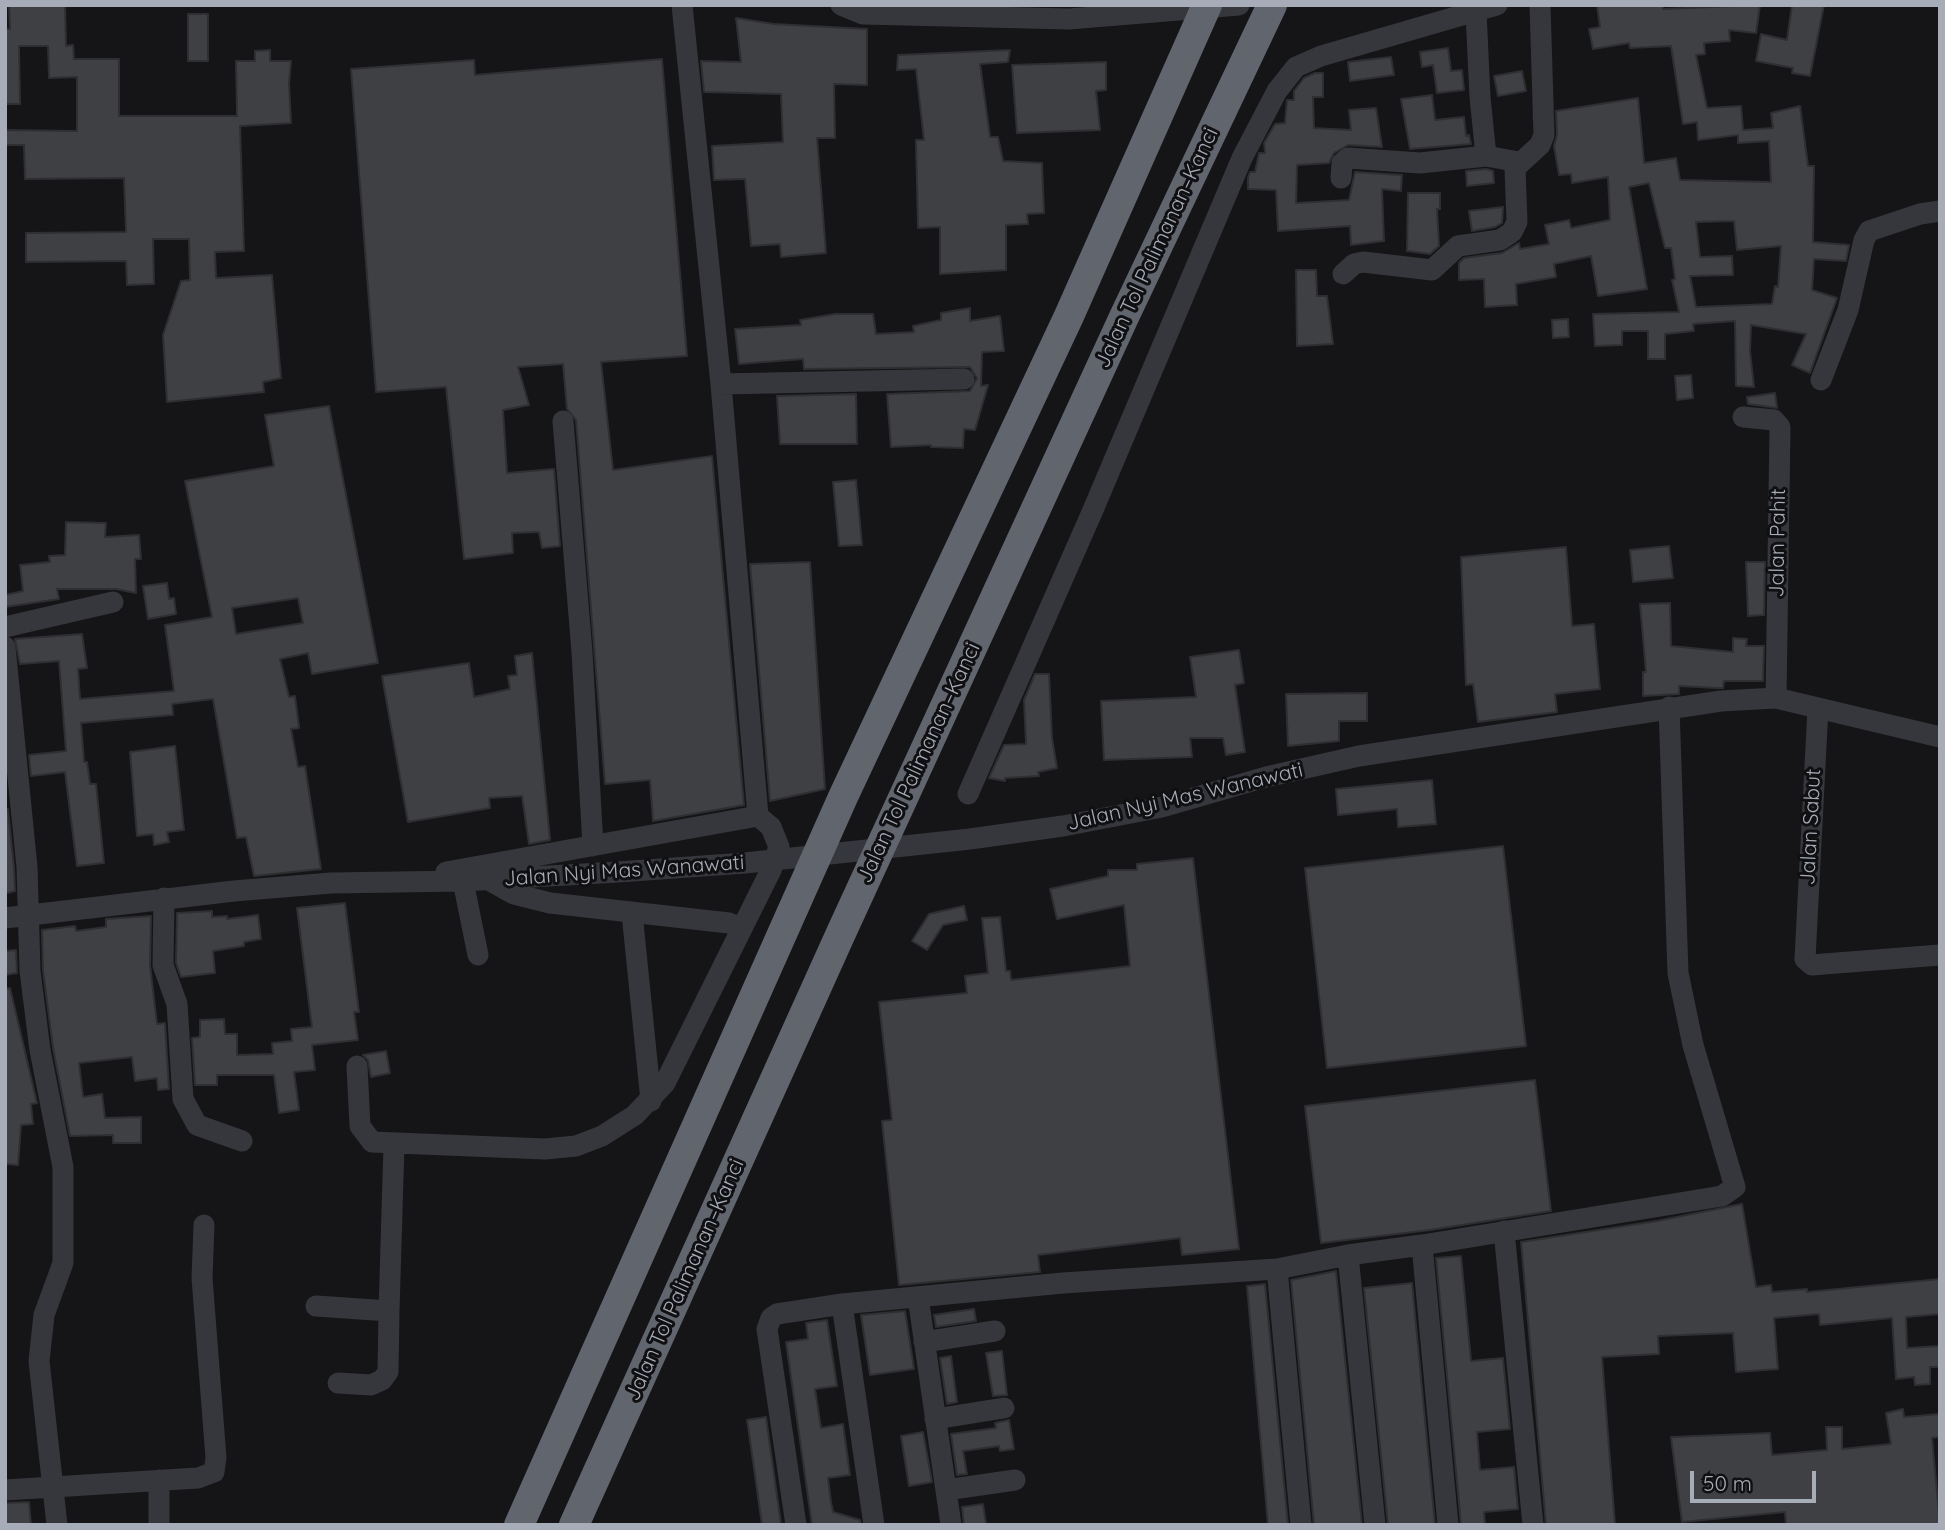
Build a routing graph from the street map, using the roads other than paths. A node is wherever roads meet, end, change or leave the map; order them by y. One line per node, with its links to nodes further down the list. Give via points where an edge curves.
1 (682, 5): 17 (street)
2 (841, 5): 8 (street)
3 (1207, 5): 66 (highway, via 1069,316 849,785)
4 (1239, 5): 8 (street, via 1069,19)
5 (1272, 5): 67 (highway, Jalan Tol Palimanan–Kanci, via 1107,354)
6 (1497, 5): 9 (street)
7 (1540, 5): 11 (street, via 1544,135 1540,145)
8 (863, 10)
9 (1476, 12): 10 (street); 27 (street, via 1321,55 1296,67 1277,91 1242,158)
10 (1486, 156): 11 (street); 12 (street, via 1420,163 1348,158 1342,163)
11 (1519, 162): 14 (street, via 1514,179 1517,222 1500,240 1458,246 1432,270 1363,262)
12 (1341, 178)
13 (1940, 211): 16 (street, via 1869,231 1848,310)
14 (1343, 274)
15 (964, 379): 17 (street)
16 (1821, 380)
17 (721, 384): 28 (street)
18 (1743, 417): 23 (street, Jalan Pahit, via 1774,420 1780,427)
19 (562, 422): 30 (street)
20 (113, 601): 21 (street)
21 (5, 627)
22 (5, 647): 29 (street)
23 (1776, 698): 24 (street, Jalan Nyi Mas Wanawati); 25 (street, Jalan Nyi Mas Wanawati)
24 (1669, 707): 31 (street, Jalan Nyi Mas Wanawati, via 1359,756 1162,807 1063,826 745,863); 46 (street, via 1678,973 1693,1045 1735,1186 1722,1196)
25 (1818, 708): 26 (street, Jalan Nyi Mas Wanawati); 40 (street, Jalan Sabut, via 1805,959 1812,965)
26 (1940, 737)
27 (968, 794)
28 (758, 816): 30 (street); 38 (street, via 771,827 779,847)
29 (13, 820): 36 (street, via 29,887)
30 (593, 846): 32 (street)
31 (487, 879): 33 (street, Jalan Nyi Mas Wanawati); 35 (street, via 514,894 550,904)
32 (411, 880): 33 (street, Jalan Nyi Mas Wanawati); 34 (street, Jalan Nyi Mas Wanawati)
33 (463, 881): 39 (street)
34 (164, 898): 36 (street, Jalan Nyi Mas Wanawati); 43 (street, via 163,965 177,1004 183,1100 197,1125)
35 (632, 912): 38 (street); 42 (street)
36 (27, 913): 37 (street, Jalan Nyi Mas Wanawati); 61 (street, via 40,1050 63,1167 63,1263 44,1315 39,1361)
37 (5, 918)
38 (740, 928): 42 (street, via 665,1083)
39 (478, 955)
40 (1940, 955)
41 (357, 1066): 44 (street, via 363,1134 372,1142)
42 (651, 1101): 44 (street, via 609,1132 576,1146)
43 (242, 1141)
44 (394, 1145): 53 (street)
45 (204, 1225): 59 (street, via 201,1278 214,1472 198,1478)
46 (1504, 1231): 47 (street); 74 (street)
47 (1422, 1245): 48 (street); 73 (street)
48 (1348, 1255): 49 (street); 72 (street)
49 (1277, 1269): 50 (street); 71 (street)
50 (918, 1297): 51 (street); 55 (street)
51 (842, 1304): 68 (street, via 777,1314 767,1329); 69 (street)
52 (316, 1306): 53 (street)
53 (389, 1311): 56 (street, via 387,1372 382,1380 371,1385)
54 (995, 1331): 55 (street)
55 (924, 1342): 58 (street)
56 (338, 1383)
57 (1004, 1409): 58 (street)
58 (936, 1419): 63 (street)
59 (159, 1480): 61 (street); 65 (street)
60 (1015, 1480): 63 (street)
61 (51, 1487): 62 (street); 64 (street)
62 (5, 1490)
63 (946, 1490): 70 (street)
64 (57, 1525)
65 (159, 1525)
66 (519, 1525)
67 (574, 1525)
68 (796, 1525)
69 (874, 1525)
70 (951, 1525)
71 (1301, 1525)
72 (1375, 1525)
73 (1448, 1525)
74 (1533, 1525)

